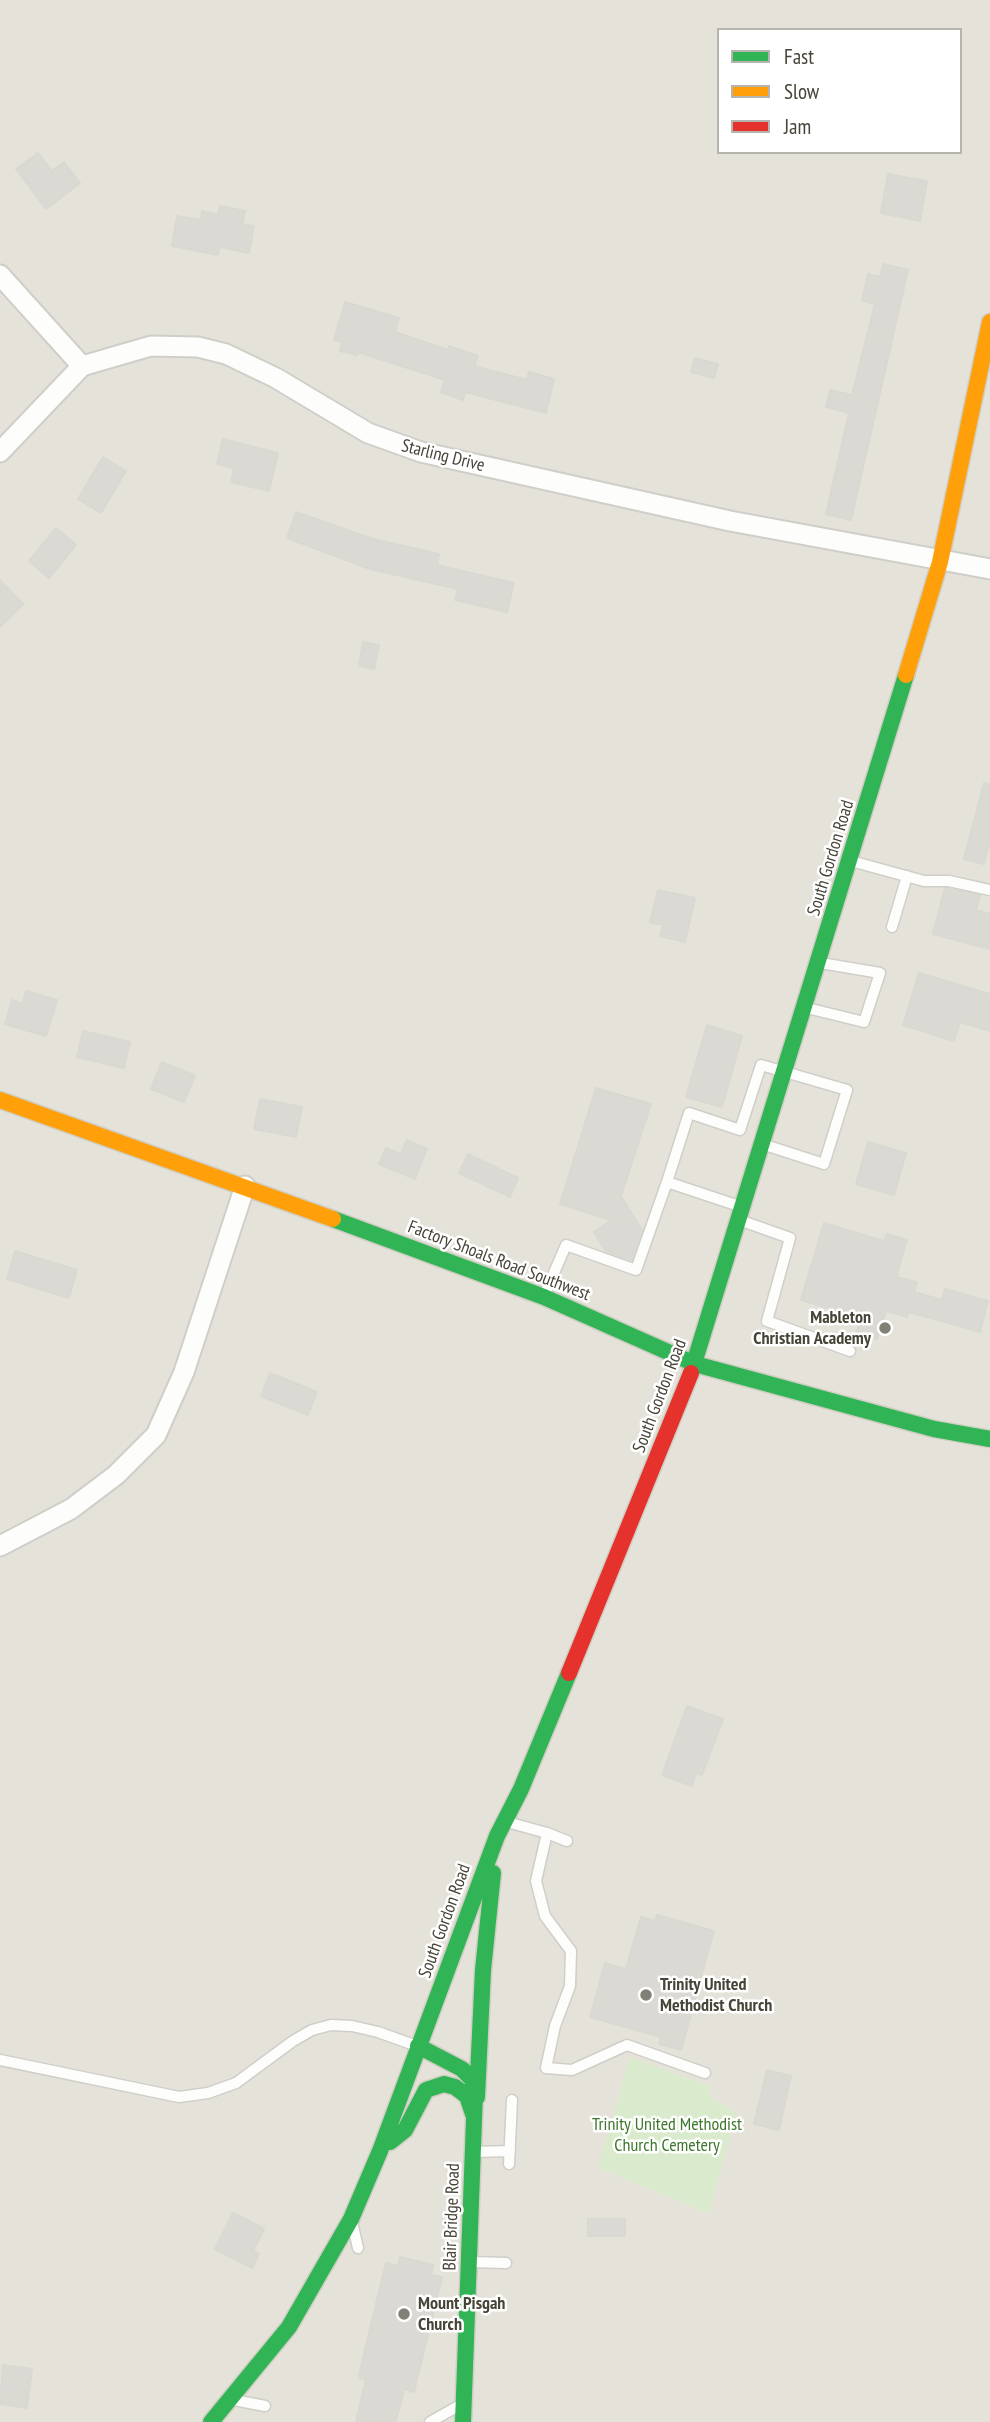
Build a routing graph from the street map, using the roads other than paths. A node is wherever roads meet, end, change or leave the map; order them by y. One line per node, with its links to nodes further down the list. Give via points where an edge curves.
1 (0, 275): 3 (street)
2 (990, 322): 5 (street, South Gordon Road)
3 (82, 366): 4 (street); 5 (street, Starling Drive, via 151,346 198,347 226,354 368,433 421,452)
4 (0, 452)
5 (940, 562): 6 (street, Starling Drive); 7 (street, South Gordon Road)
6 (990, 569)
7 (850, 861): 8 (lane); 11 (street, South Gordon Road)
8 (906, 876): 9 (lane); 10 (lane)
9 (990, 890)
10 (892, 927)
11 (820, 963): 12 (street, South Gordon Road); 12 (lane, via 880,973 864,1022)
12 (806, 1008): 13 (street, South Gordon Road)
13 (786, 1072): 15 (street, South Gordon Road); 15 (lane, via 847,1090 824,1164); 16 (lane, via 761,1065 740,1130 689,1113)
14 (0, 1100): 17 (street, Factory Shoals Road Southwest)
15 (764, 1145): 18 (street, South Gordon Road)
16 (667, 1182): 18 (lane); 19 (lane, via 636,1270 566,1245)
17 (245, 1186): 19 (street, Factory Shoals Road Southwest); 23 (street, via 184,1372 156,1436 116,1475 71,1509)
18 (743, 1214): 20 (lane, via 790,1238 767,1321); 21 (street, South Gordon Road)
19 (544, 1297): 21 (street, Factory Shoals Road Southwest)
20 (850, 1351)
21 (695, 1364): 22 (street, Factory Shoals Road Southwest, via 836,1404); 24 (street, South Gordon Road, via 525,1780)
22 (990, 1439)
23 (0, 1546)
24 (501, 1828): 25 (lane); 27 (street, South Gordon Road); 31 (street, via 483,1970)
25 (547, 1833): 26 (lane); 29 (lane, via 536,1881 545,1916 571,1951 570,1986 546,2068 572,2070 626,2045)
26 (567, 1841)
27 (418, 2046): 28 (lane, via 378,2032 331,2025 293,2041 236,2082 208,2093 179,2097); 31 (street, Blair Bridge Road, via 472,2079); 32 (street, South Gordon Road)
28 (0, 2060)
29 (705, 2073)
30 (512, 2100): 33 (lane)
31 (475, 2119): 32 (street, via 467,2096 455,2087 444,2084 426,2090 405,2130); 34 (street, Blair Bridge Road)
32 (380, 2151): 36 (street, South Gordon Road)
33 (510, 2151): 34 (lane); 35 (lane)
34 (474, 2152): 38 (street, Blair Bridge Road)
35 (509, 2164)
36 (351, 2219): 37 (lane); 40 (street, South Gordon Road, via 289,2326)
37 (358, 2248)
38 (470, 2262): 39 (lane); 41 (street, Blair Bridge Road)
39 (506, 2263)
40 (230, 2399): 42 (lane); 43 (street, South Gordon Road)
41 (463, 2404): 44 (lane); 45 (street, Blair Bridge Road)
42 (265, 2406)
43 (211, 2422)
44 (430, 2422)
45 (463, 2422)

